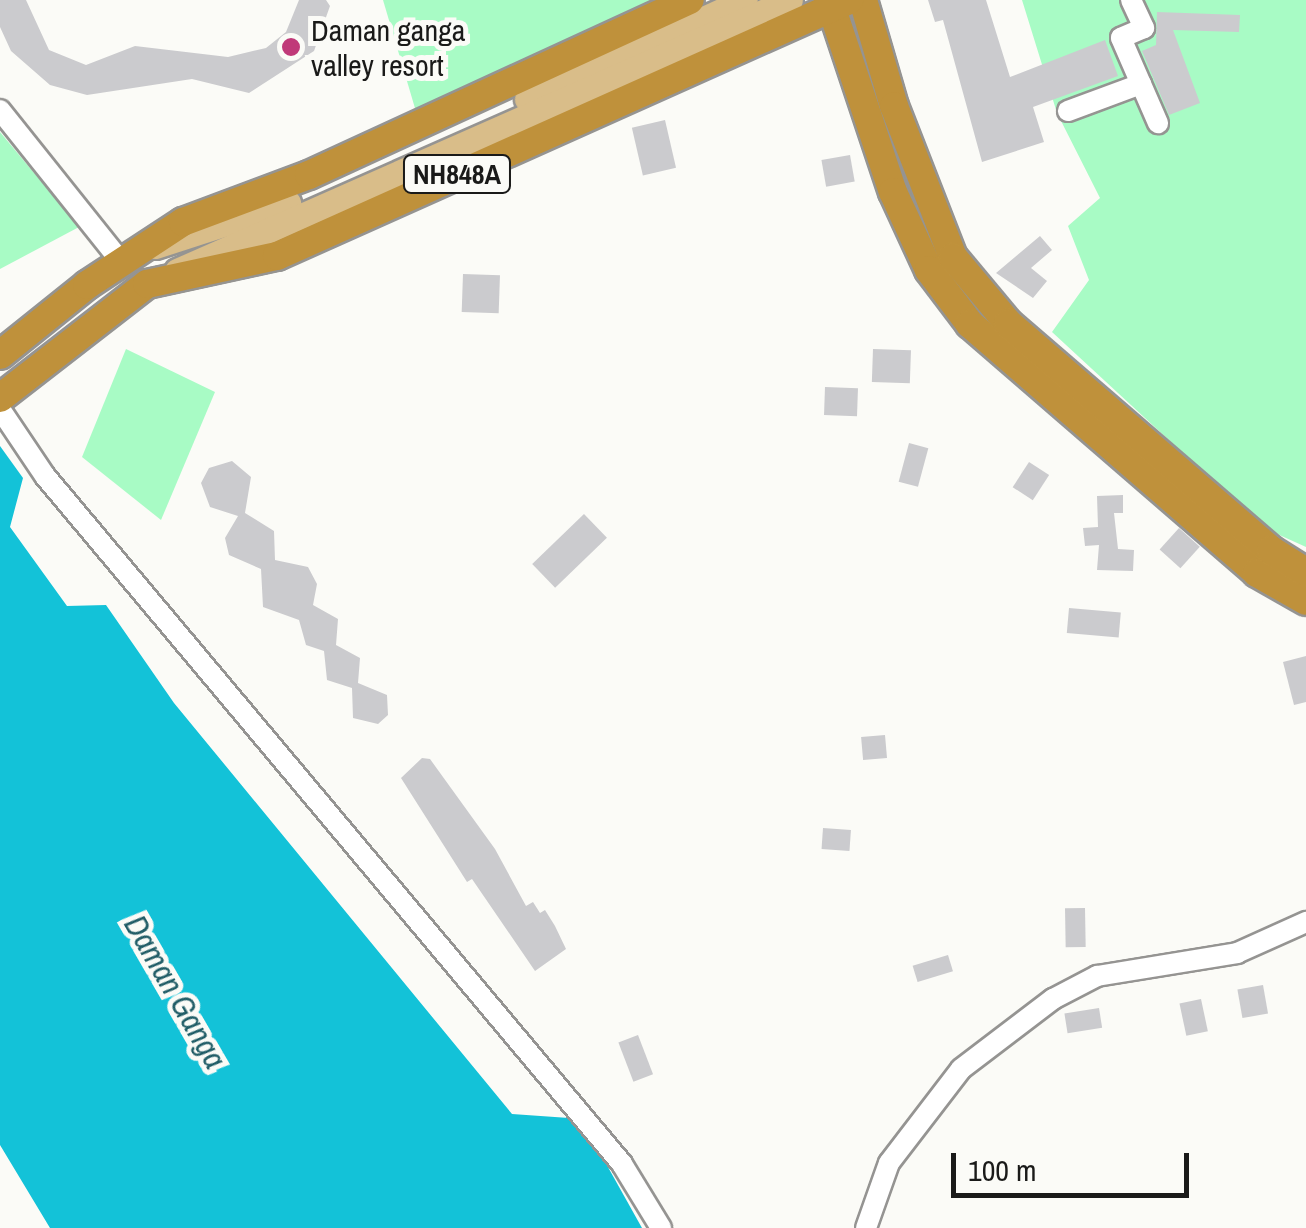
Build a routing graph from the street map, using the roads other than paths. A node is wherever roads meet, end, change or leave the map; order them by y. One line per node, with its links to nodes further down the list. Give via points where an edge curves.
1 (690, 0): 12 (highway, via 308,175 183,222)
2 (745, 0): 11 (main road)
3 (790, 0): 11 (main road)
4 (863, 0): 17 (highway, via 894,106 954,257 1008,323 1271,550)
5 (1131, 0): 7 (street, via 1144,28 1121,38)
6 (836, 3): 13 (highway, NH848A, via 278,256); 18 (highway, NH848A, via 893,192 928,270 970,324 1257,573)
7 (1141, 84): 9 (street); 10 (street)
8 (0, 110): 12 (street)
9 (1068, 111)
10 (1158, 123)
11 (266, 221): 12 (main road); 13 (main road)
12 (134, 256): 14 (highway, via 60,304)
13 (147, 284): 15 (highway, NH848A)
14 (0, 355)
15 (0, 398)
16 (0, 409): 20 (street, via 45,476 622,1164)
17 (1306, 572)
18 (1306, 602)
19 (1306, 922): 21 (street, via 1237,954 1097,976 1053,999 961,1069 889,1164)
20 (661, 1228)
21 (866, 1228)

